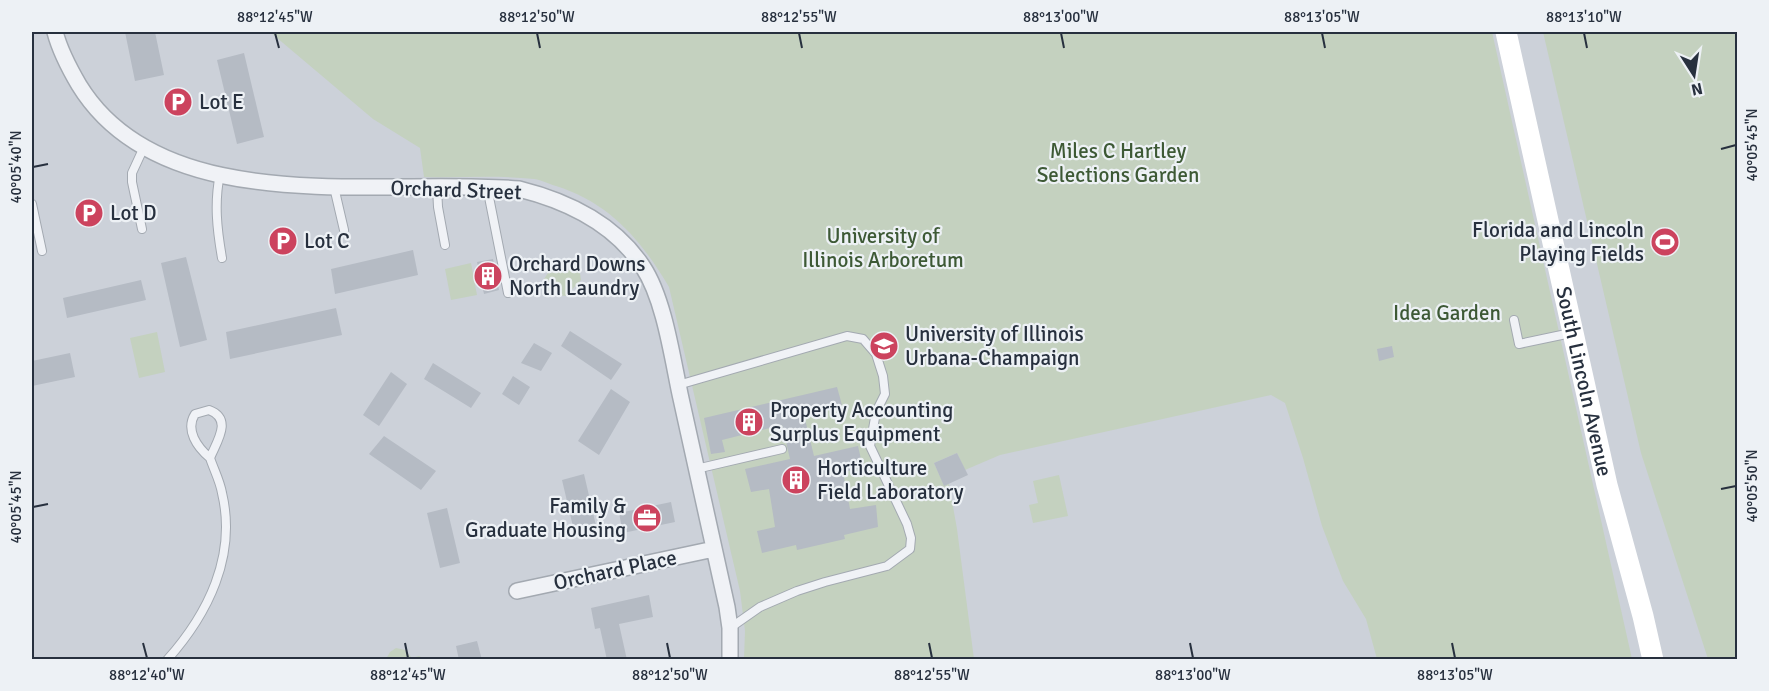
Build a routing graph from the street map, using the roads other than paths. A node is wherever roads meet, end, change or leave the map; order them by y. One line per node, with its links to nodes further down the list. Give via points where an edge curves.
1 (56, 32): 3 (street, Orchard Street, via 70,69 90,100 116,129)
2 (1506, 32): 16 (main road, South Lincoln Avenue)
3 (144, 147): 4 (street, Orchard Street, via 186,166); 9 (lane, via 132,173)
4 (220, 174): 5 (street, Orchard Street, via 280,184); 13 (lane, via 216,223)
5 (334, 187): 6 (street, Orchard Street); 10 (lane)
6 (437, 187): 7 (street, Orchard Street); 11 (lane)
7 (487, 188): 14 (lane); 17 (street, Orchard Street, via 519,189 569,205 628,249 650,280)
8 (32, 204): 12 (lane)
9 (142, 229)
10 (344, 230)
11 (445, 244)
12 (42, 251)
13 (222, 258)
14 (508, 293)
15 (1514, 320): 16 (lane, via 1519,344)
16 (1573, 333): 26 (main road, South Lincoln Avenue, via 1606,484)
17 (678, 385): 20 (street, Orchard Street); 23 (lane, via 847,336 863,339 876,354 883,376 885,393 876,412 870,446 907,524 910,549 887,566 825,582 759,607)
18 (782, 449): 20 (lane)
19 (210, 458): 19 (lane, via 222,424 220,417 209,410 195,414 190,429); 24 (lane, via 226,517 220,571 203,612)
20 (696, 469): 21 (street, Orchard Street)
21 (714, 549): 22 (street, Orchard Place); 23 (street, Orchard Street)
22 (517, 591)
23 (730, 628): 25 (street, Orchard Street)
24 (170, 658)
25 (730, 660)
26 (1653, 660)

